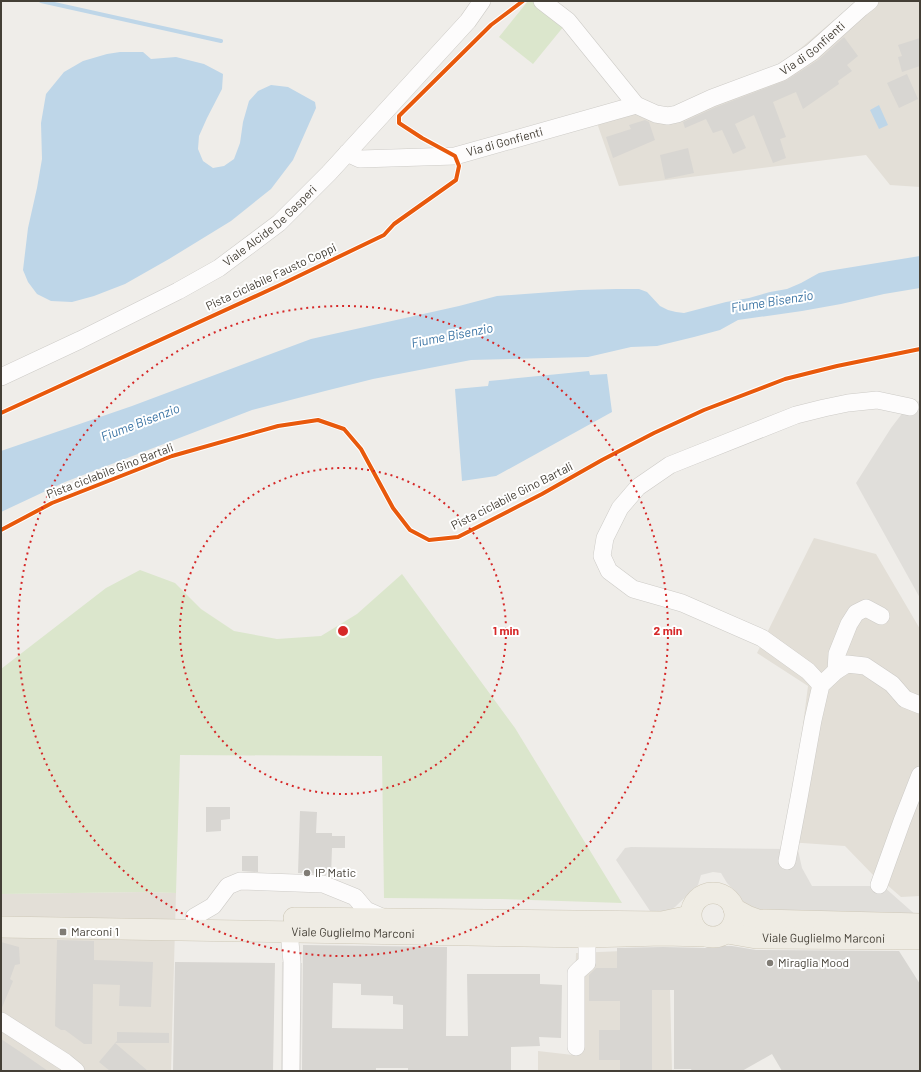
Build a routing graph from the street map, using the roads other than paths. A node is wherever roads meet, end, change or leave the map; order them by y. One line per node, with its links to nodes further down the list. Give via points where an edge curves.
1 (482, 1): 5 (street, Viale Alcide De Gasperi, via 468,21)
2 (542, 1): 4 (street, Via di Gonfienti, via 568,21)
3 (870, 1): 4 (street, Via di Gonfienti, via 812,52 782,72 677,114 656,114)
4 (636, 105): 5 (street, Via di Gonfienti, via 455,156 360,159)
5 (347, 153): 6 (street, Viale Alcide De Gasperi, via 279,223 219,268 80,340)
6 (1, 377)
7 (910, 407): 10 (street, via 877,400 824,408 796,415 670,465 638,487 620,508 605,538 602,556 609,571 633,589 682,603 762,638 808,671)
8 (881, 616): 9 (street, via 866,608 856,613 837,654)
9 (836, 671): 10 (street); 11 (street, via 848,664 865,666 892,684 905,699)
10 (822, 685): 13 (street, via 813,720)
11 (920, 705)
12 (920, 775): 14 (street)
13 (787, 861)
14 (879, 885)
15 (734, 909): 17 (main road, Viale Guglielmo Marconi, via 728,898 712,893 695,902); 20 (main road, Viale Guglielmo Marconi, via 758,920); 23 (main road, via 735,920)
16 (1, 914): 18 (main road, Viale Guglielmo Marconi)
17 (690, 916): 19 (main road, Viale Guglielmo Marconi, via 662,922); 24 (main road, via 697,931)
18 (194, 917): 19 (main road, Viale Guglielmo Marconi); 19 (street, via 213,906 228,886 240,881 323,884 355,898 366,910)
19 (384, 918)
20 (920, 924)
21 (1, 927): 22 (main road, Viale Guglielmo Marconi)
22 (289, 932): 25 (main road, Viale Guglielmo Marconi); 30 (street, via 292,962)
23 (727, 933): 24 (main road, Viale Guglielmo Marconi, via 712,938); 26 (main road, Viale Guglielmo Marconi, via 756,938)
24 (705, 936): 25 (main road, Viale Guglielmo Marconi)
25 (587, 937): 28 (street, via 587,963 576,973)
26 (920, 939)
27 (1, 1021): 29 (street)
28 (576, 1047)
29 (76, 1071)
30 (291, 1071)

